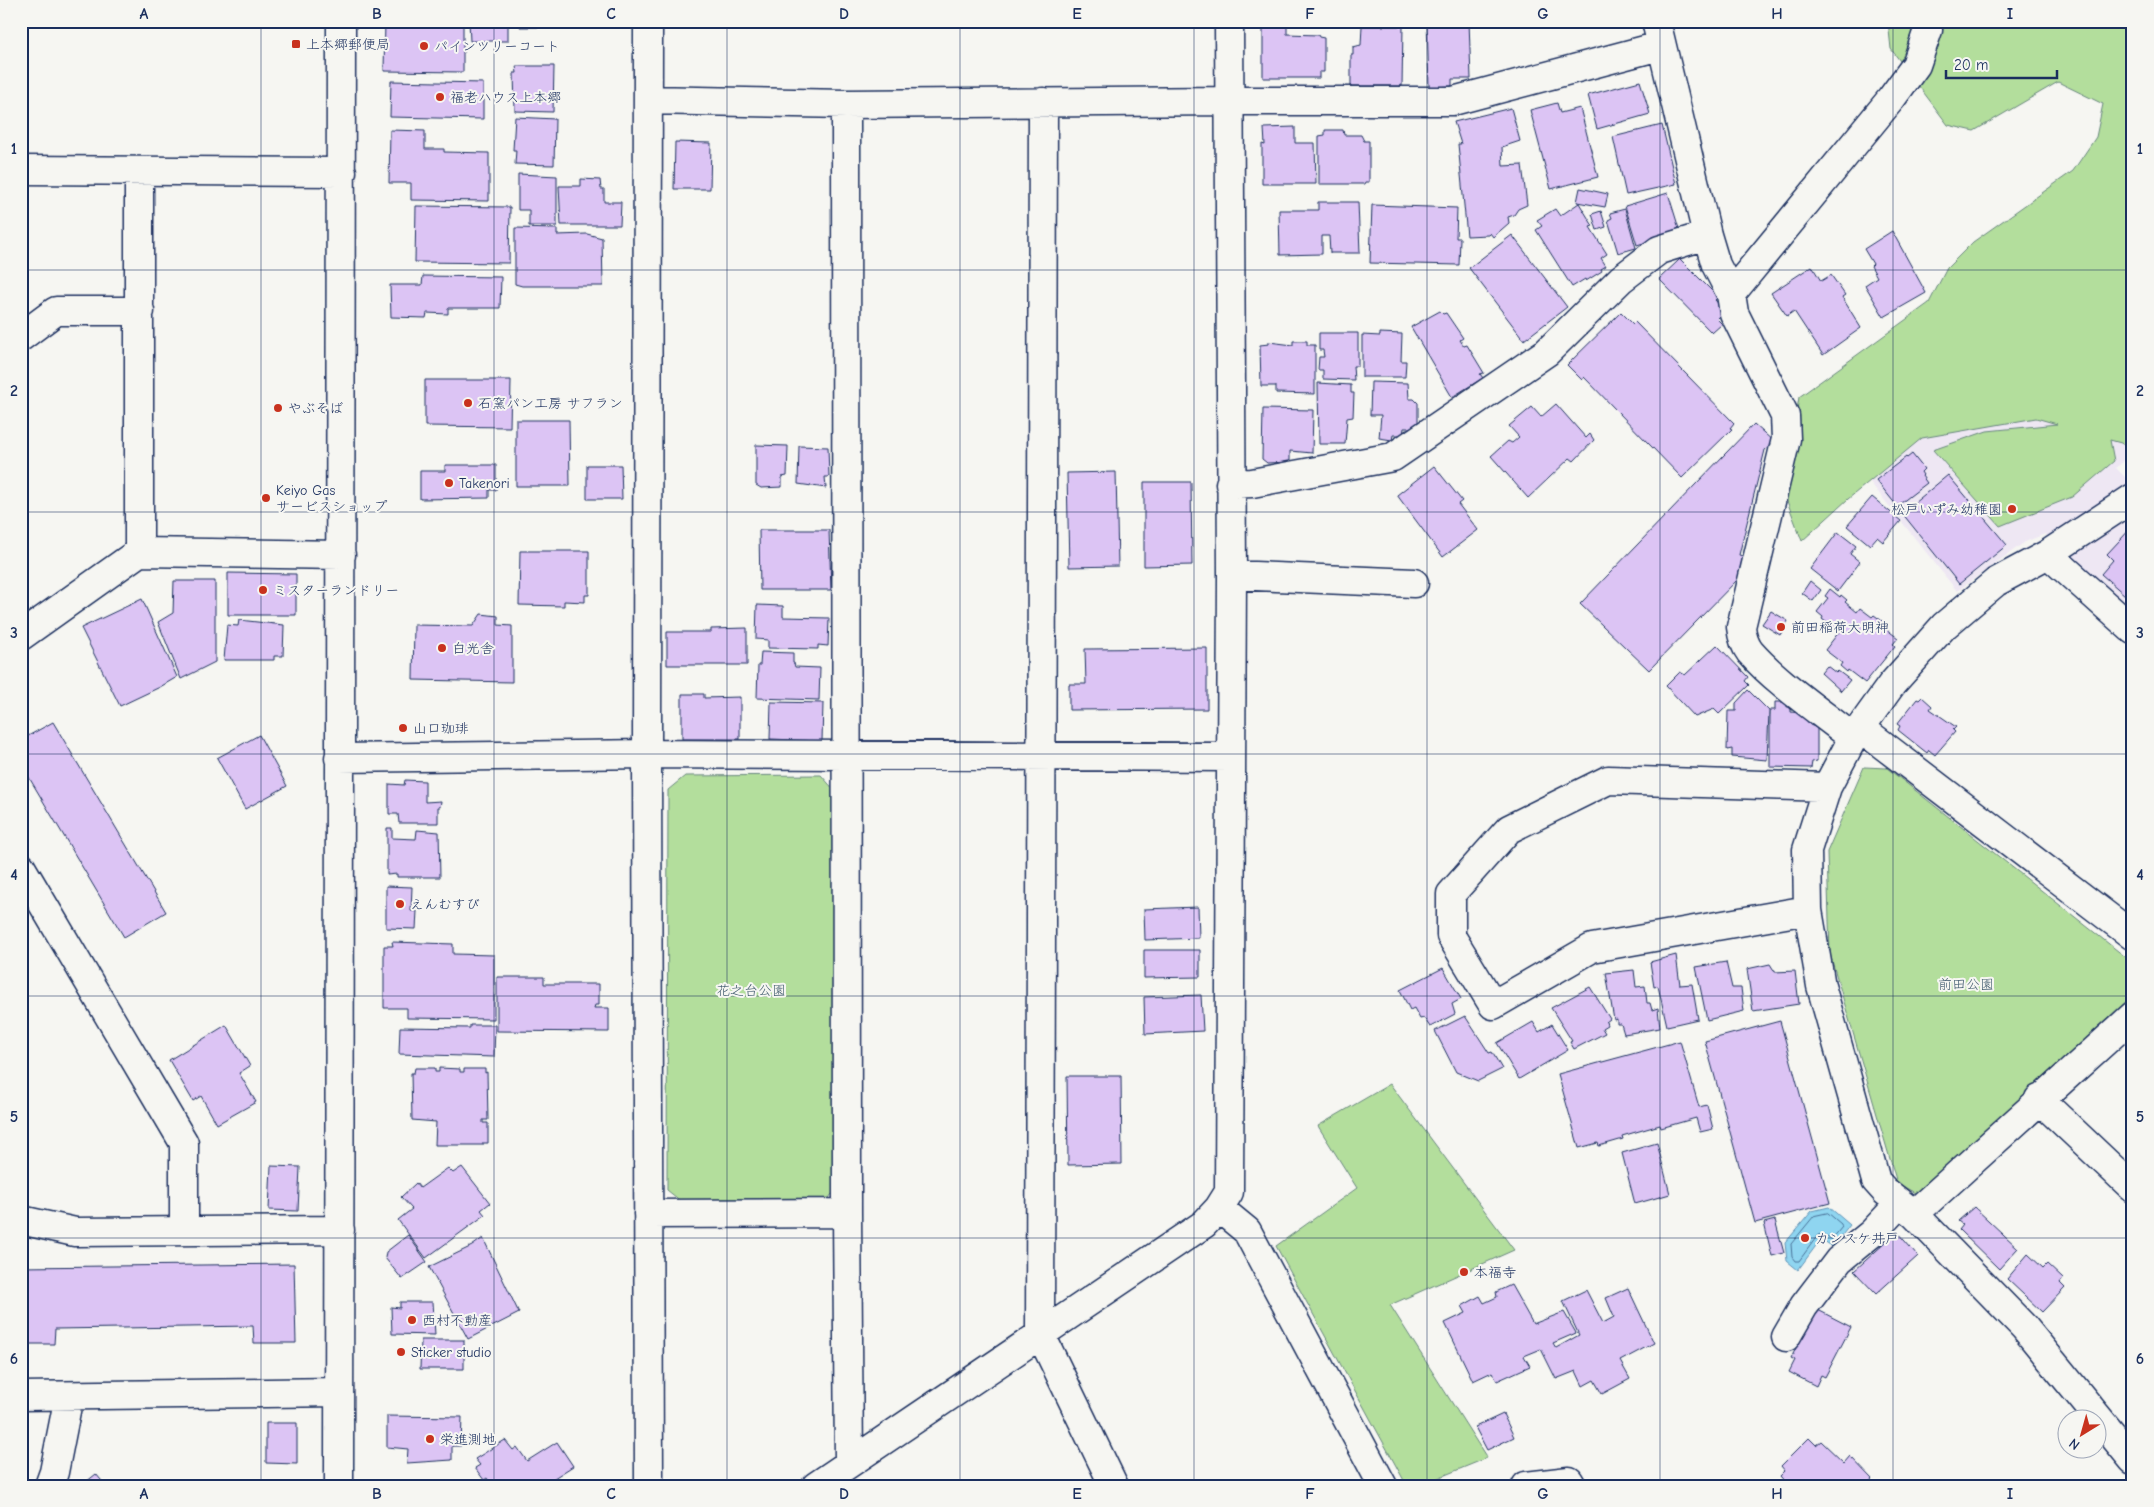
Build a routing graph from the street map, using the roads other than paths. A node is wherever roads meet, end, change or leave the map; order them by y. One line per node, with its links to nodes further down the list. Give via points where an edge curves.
1 (341, 21): 12 (street)
2 (648, 21): 6 (street)
3 (1229, 21): 7 (street)
4 (1928, 30): 14 (street, via 1916,65 1891,99)
5 (1658, 33): 7 (street, via 1453,101); 13 (street)
6 (649, 100): 9 (street); 27 (street)
7 (1229, 101): 8 (street); 17 (street)
8 (1043, 102): 9 (street); 29 (street)
9 (846, 104): 28 (street)
10 (21, 170): 11 (street)
11 (138, 171): 12 (street); 15 (street)
12 (342, 172): 20 (street)
13 (1707, 235): 14 (street, via 1716,265); 17 (street, via 1659,250 1622,279 1547,352 1393,457 1252,483)
14 (1732, 294): 26 (street, via 1734,313 1785,416 1786,439 1741,627 1742,639 1780,680)
15 (140, 311): 16 (street, via 56,311); 19 (street)
16 (21, 337)
17 (1230, 484): 22 (street)
18 (2133, 498): 21 (street)
19 (139, 552): 20 (street); 25 (street)
20 (341, 554): 31 (street)
21 (2048, 554): 24 (street); 26 (street, via 1996,582 1944,626 1892,684)
22 (1232, 575): 23 (street); 30 (street)
23 (1414, 583)
24 (2133, 630)
25 (21, 636)
26 (1857, 733): 32 (street); 35 (street)
27 (647, 754): 28 (street); 31 (street); 42 (street)
28 (847, 755): 29 (street); 41 (street)
29 (1041, 757): 30 (street); 46 (street)
30 (1230, 757): 39 (street, via 1229,1192)
31 (339, 758): 45 (street)
32 (1827, 787): 34 (street, via 1807,850); 34 (street, via 1608,780 1509,829 1452,894 1451,936 1493,1005 1592,948)
33 (21, 867): 44 (street, via 184,1143)
34 (1808, 910): 40 (street, via 1821,986 1876,1181)
35 (2133, 936)
36 (2133, 1016): 37 (street)
37 (2040, 1099): 38 (street); 40 (street)
38 (2133, 1188)
39 (1219, 1208): 46 (street, via 1204,1224); 58 (street, via 1247,1231)
40 (1907, 1209): 47 (street, via 1839,1260 1804,1306); 51 (street, via 2024,1327)
41 (847, 1212): 42 (street); 52 (street)
42 (648, 1214): 55 (street)
43 (21, 1220): 44 (street, via 75,1232)
44 (184, 1230): 45 (street)
45 (340, 1230): 48 (street)
46 (1040, 1333): 52 (street); 57 (street)
47 (1786, 1337)
48 (338, 1392): 50 (street); 54 (street)
49 (21, 1396): 50 (street)
50 (69, 1396): 53 (street)
51 (2133, 1460)
52 (849, 1463): 56 (street)
53 (49, 1486)
54 (339, 1486)
55 (649, 1486)
56 (816, 1486)
57 (1114, 1486)
58 (1384, 1486)
59 (1526, 1486): 60 (street, via 1569,1481)
60 (1572, 1486)

